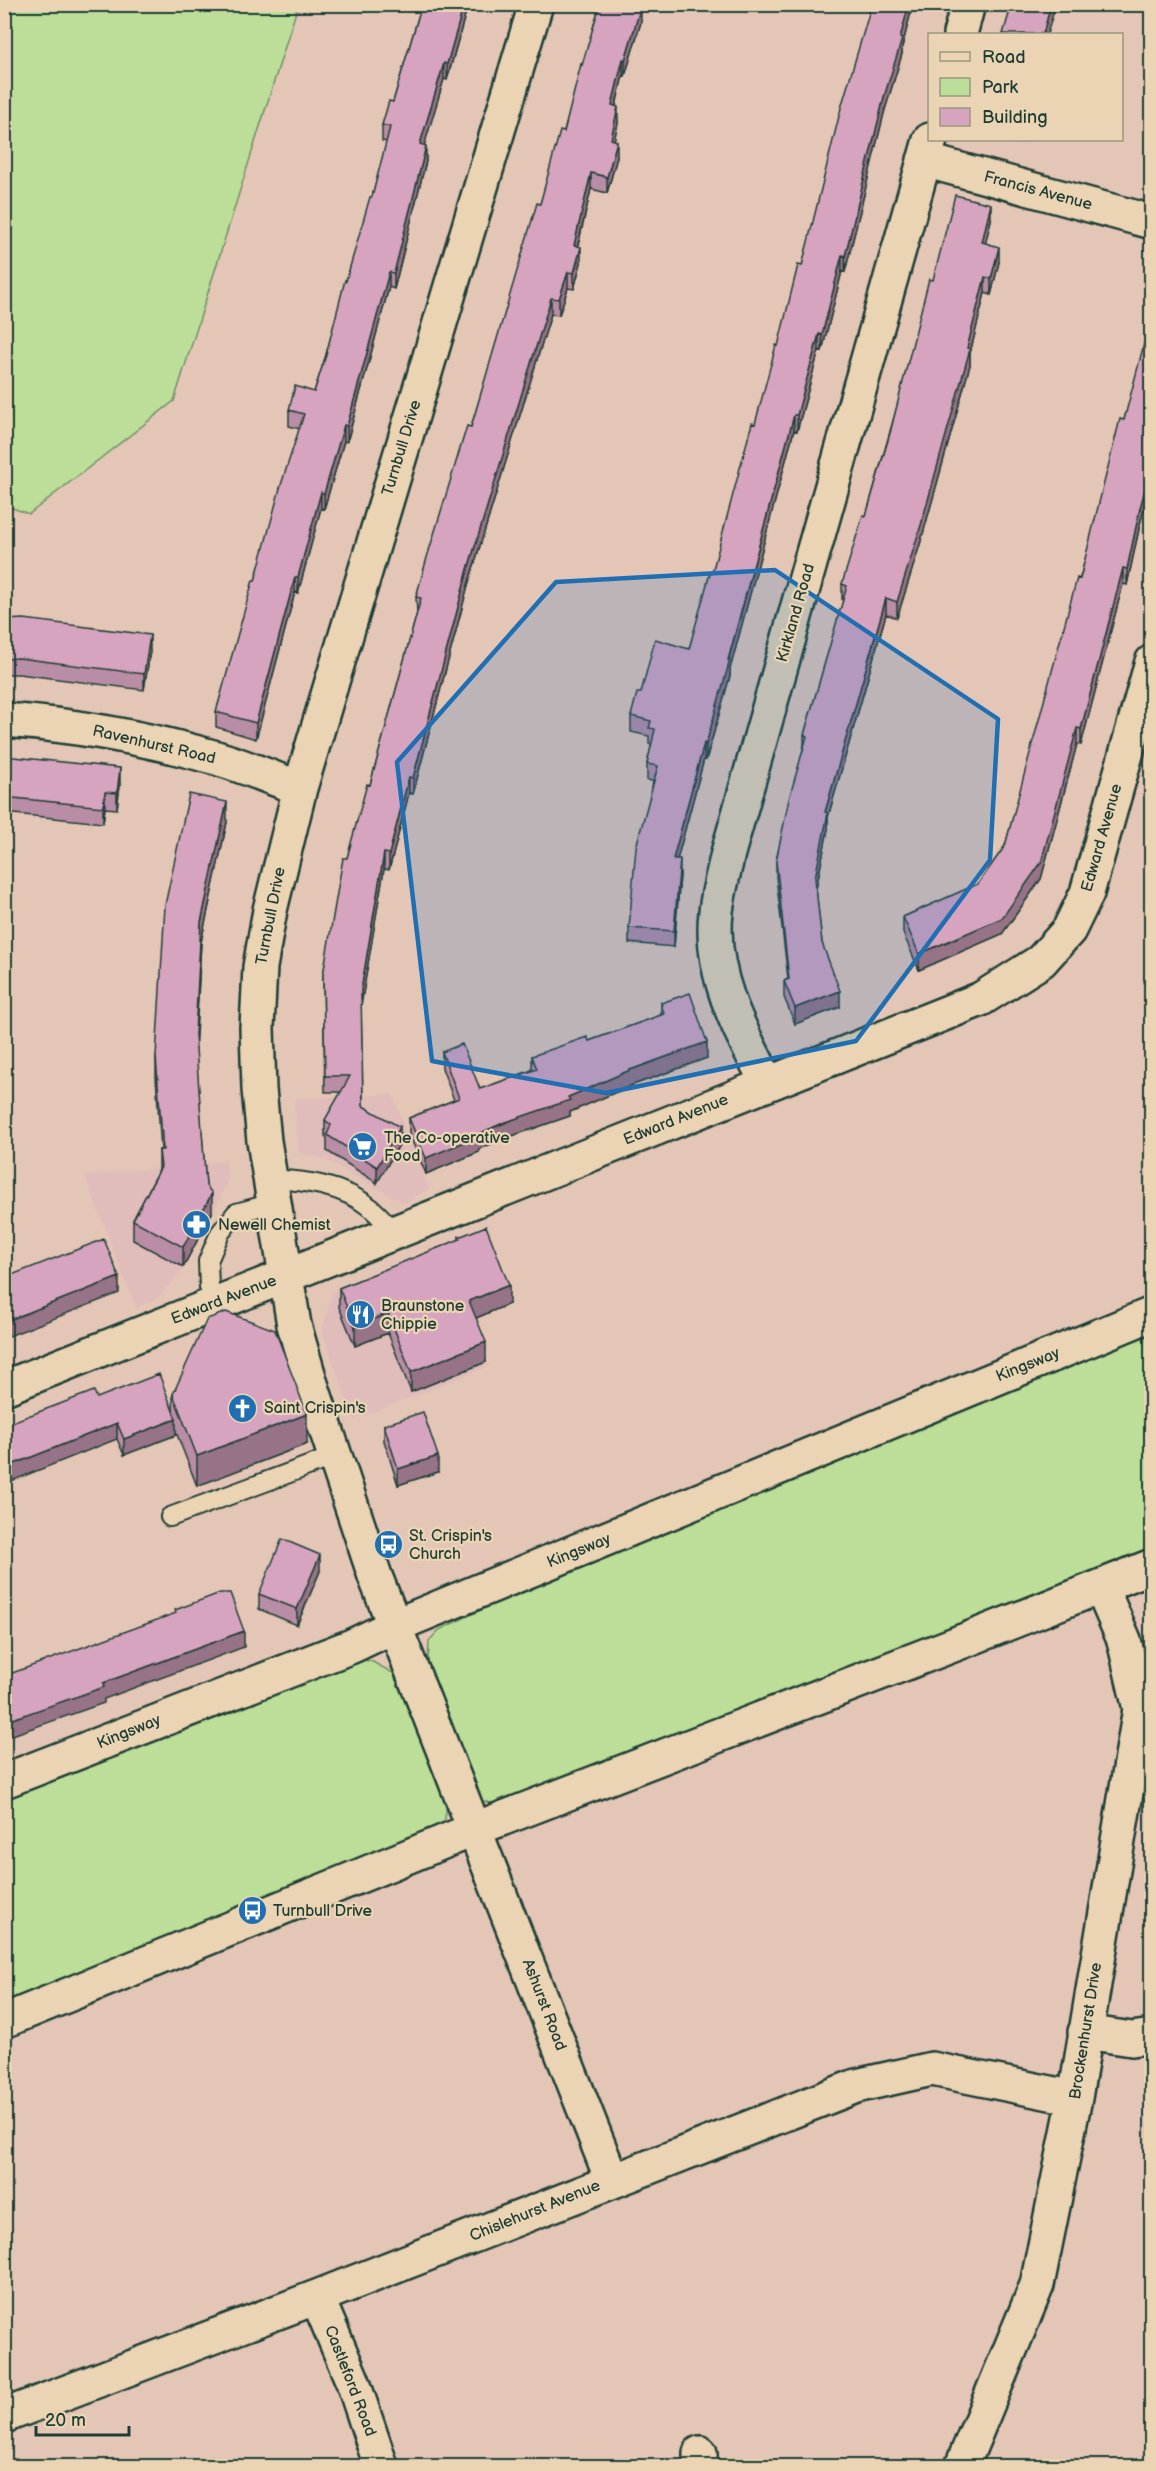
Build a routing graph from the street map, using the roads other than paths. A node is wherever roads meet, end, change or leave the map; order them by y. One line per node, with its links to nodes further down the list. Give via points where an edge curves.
1 (536, 4): 8 (street, Turnbull Drive)
2 (968, 4): 3 (street)
3 (960, 33)
4 (927, 150): 5 (street, Francis Avenue); 9 (street, Kirkland Road, via 728,853 716,914 718,966 734,1017)
5 (1152, 222)
6 (1152, 662): 9 (street, Edward Avenue, via 1087,892 1069,930 1041,961 981,999)
7 (4, 720): 8 (street, Ravenhurst Road, via 112,734 203,754)
8 (300, 788): 10 (street, Turnbull Drive, via 260,967 259,1089)
9 (768, 1084): 11 (street, Edward Avenue)
10 (271, 1192): 11 (lane, via 288,1179 345,1191 370,1207); 12 (street, Turnbull Drive); 13 (lane, via 236,1213 219,1233 208,1261 209,1287)
11 (394, 1231): 12 (street, Edward Avenue)
12 (285, 1277): 13 (street, Edward Avenue); 16 (street, Turnbull Drive, via 294,1325)
13 (215, 1303): 15 (street, Edward Avenue)
14 (1152, 1314): 20 (street, Kingsway)
15 (4, 1388)
16 (335, 1456): 17 (lane); 20 (street, Turnbull Drive)
17 (170, 1517)
18 (1152, 1566): 19 (street)
19 (1101, 1587): 22 (street); 24 (street, Brockenhurst Drive, via 1124,1640 1140,1709)
20 (394, 1626): 21 (street, Kingsway, via 352,1646); 22 (street, Turnbull Drive)
21 (4, 1781)
22 (475, 1829): 23 (street); 27 (street, Ashurst Road)
23 (4, 2022)
24 (1085, 2032): 25 (street, via 1132,2038); 26 (street, Brockenhurst Drive)
25 (1152, 2036)
26 (1075, 2098): 27 (street, Chislehurst Avenue, via 932,2069 856,2086); 31 (street, Brockenhurst Drive, via 1037,2285)
27 (612, 2180): 28 (street, Chislehurst Avenue)
28 (317, 2297): 29 (street, Chislehurst Avenue); 30 (street, Castleford Road, via 353,2382)
29 (4, 2416)
30 (381, 2466)
31 (962, 2466)

